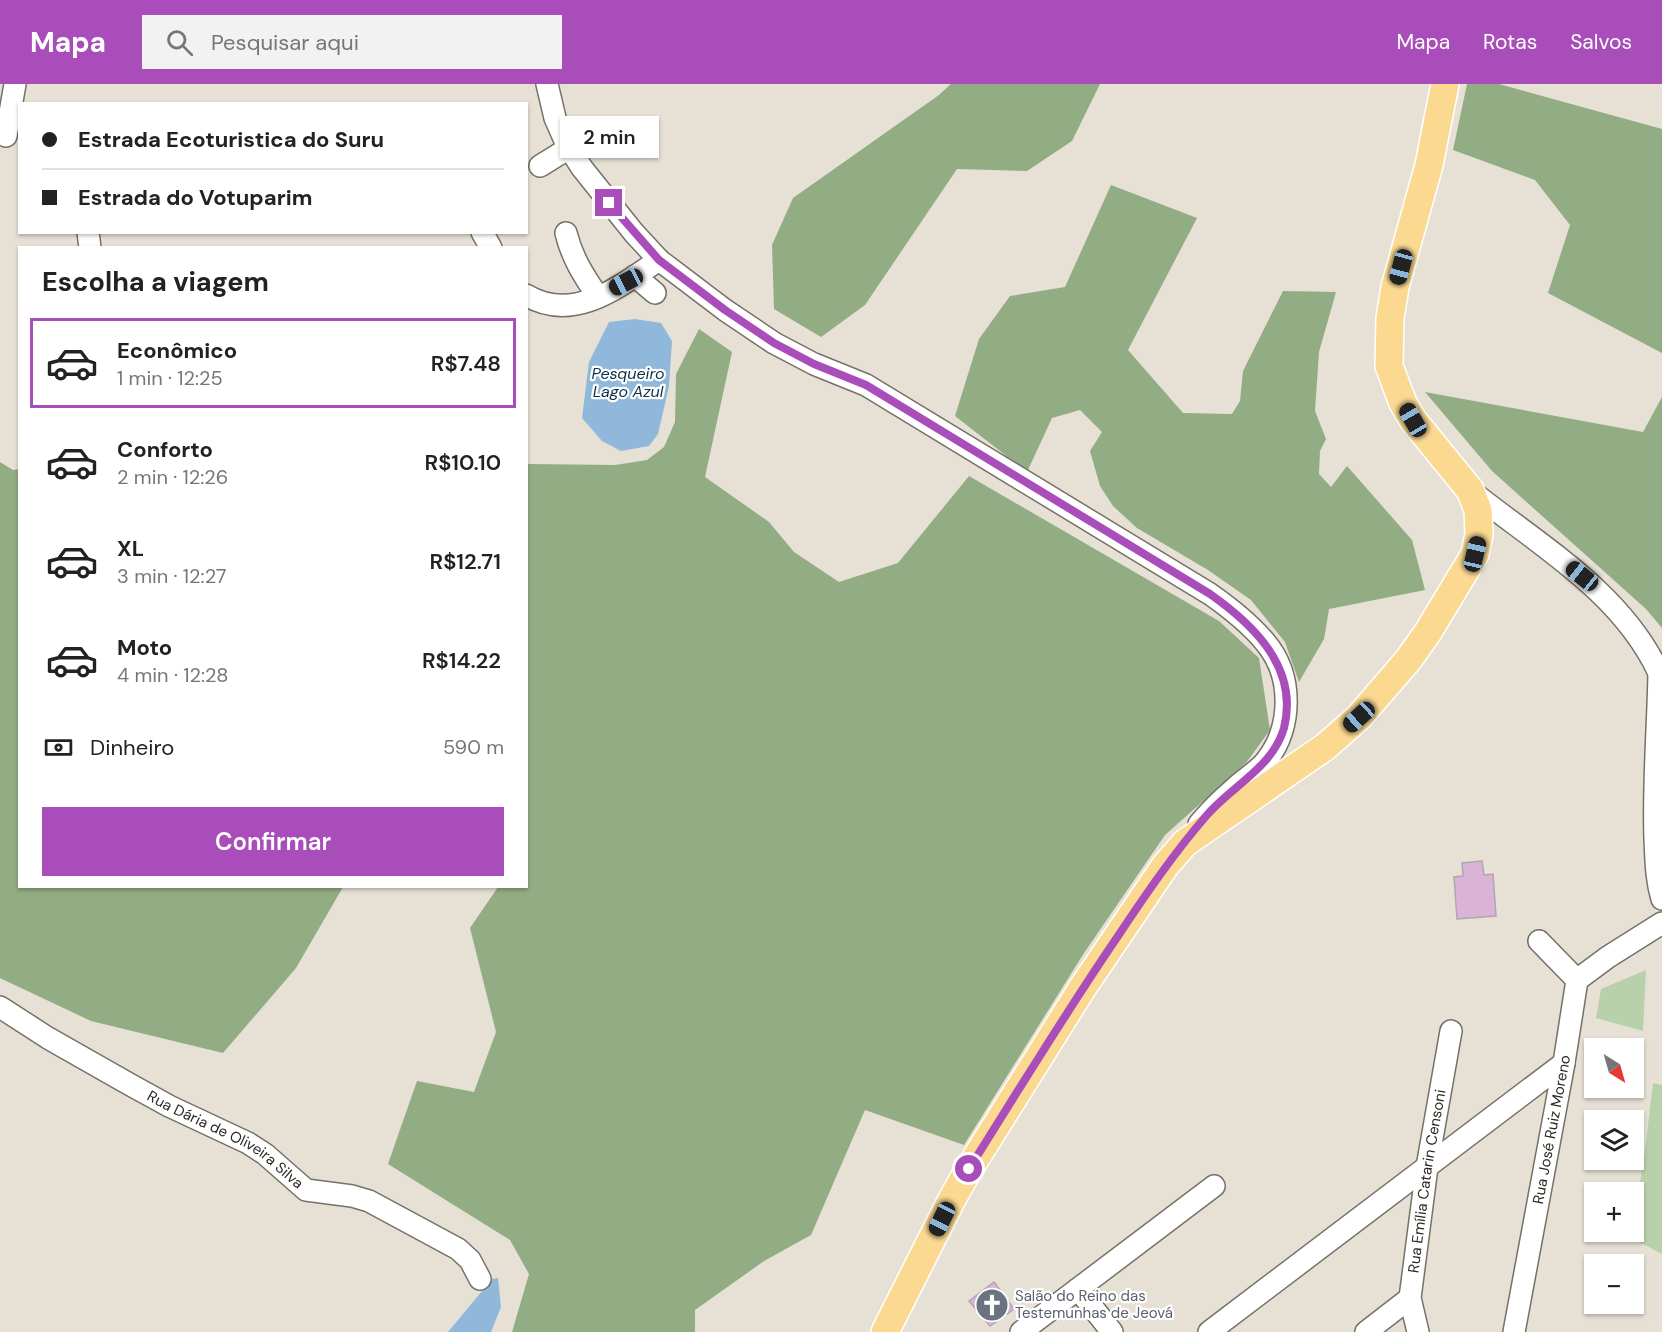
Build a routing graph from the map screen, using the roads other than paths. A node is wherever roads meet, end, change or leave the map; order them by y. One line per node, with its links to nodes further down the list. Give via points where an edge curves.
1 (15, 84): 4 (street)
2 (546, 84): 5 (street, via 555,118)
3 (1445, 84): 13 (main road, via 1429,165 1395,287 1389,366 1413,420)
4 (6, 136)
5 (569, 148): 6 (street); 8 (street, via 596,188)
6 (540, 166)
7 (566, 233): 12 (street, via 577,266)
8 (659, 260): 9 (street); 15 (street, via 774,343 866,385 1202,590 1230,609 1266,644 1276,659 1285,691 1286,713 1277,745 1264,763 1209,812)
9 (635, 276): 10 (street); 12 (street)
10 (655, 293)
11 (528, 296): 12 (street, via 557,306)
12 (598, 297)
13 (1470, 490): 14 (street, via 1582,576 1634,633); 15 (main road, via 1478,510 1475,554 1428,632 1391,682 1325,747)
14 (1660, 672): 16 (street, via 1653,798 1656,872)
15 (1185, 843): 28 (main road, via 1165,866 1083,987 969,1169)
16 (1662, 899)
17 (1662, 924): 19 (street)
18 (1539, 941): 19 (street)
19 (1576, 980): 22 (street, Rua José Ruiz Moreno)
20 (0, 1007): 25 (street, Rua Dária de Oliveira Silva, via 169,1106 248,1143 306,1190 369,1201 458,1249 470,1260)
21 (1451, 1031): 23 (street, Rua Emília Catarin Censoni)
22 (1564, 1063): 23 (street); 34 (street, Rua José Ruiz Moreno)
23 (1427, 1167): 27 (street, Rua Emília Catarin Censoni); 31 (street)
24 (1214, 1186): 26 (street)
25 (480, 1279)
26 (1078, 1289): 29 (street); 30 (street)
27 (1410, 1298): 32 (street); 33 (street, Rua Emília Catarin Censoni)
28 (885, 1332)
29 (1021, 1332)
30 (1112, 1332)
31 (1209, 1332)
32 (1366, 1332)
33 (1418, 1332)
34 (1514, 1332)

